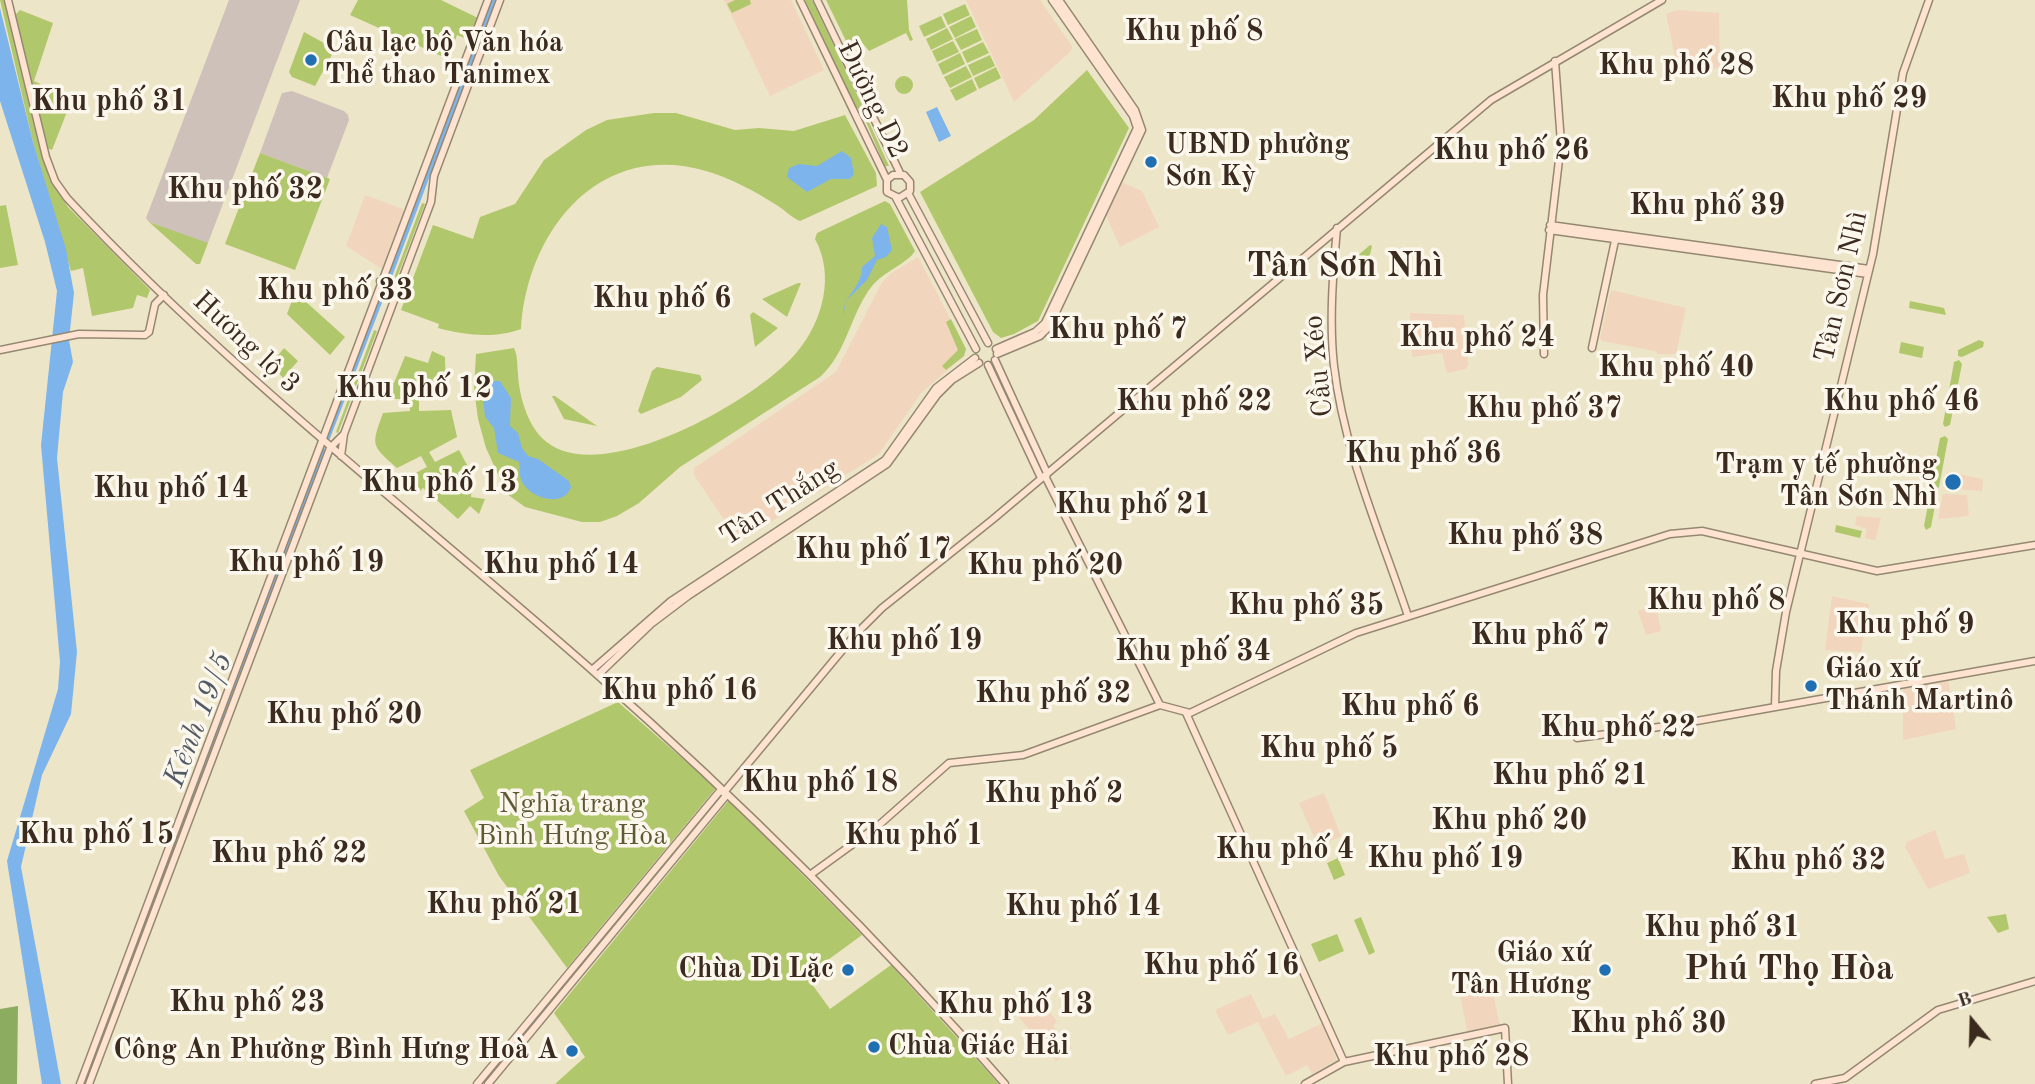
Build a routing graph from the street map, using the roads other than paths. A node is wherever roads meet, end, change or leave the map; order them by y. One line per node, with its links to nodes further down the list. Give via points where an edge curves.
1 (8, 0): 23 (street, Hương lộ 3, via 55,181 88,221)
2 (488, 0): 10 (street)
3 (500, 0): 10 (street)
4 (800, 0): 14 (street, Đường D2)
5 (817, 0): 13 (street, Đường D2)
6 (1052, 0): 11 (street)
7 (1059, 0): 11 (street)
8 (1662, 0): 12 (street)
9 (1929, 0): 20 (street, Tân Sơn Nhì, via 1903,76)
10 (477, 46): 21 (street); 22 (street, via 434,176 431,202)
11 (1087, 46): 28 (street, via 1127,103 1141,135 1049,327 1040,336)
12 (1555, 61): 17 (street, via 1560,143); 18 (street, via 1491,100)
13 (900, 173): 14 (street); 15 (street, via 911,182)
14 (887, 180): 16 (street, via 887,192)
15 (908, 193): 16 (street); 24 (street, Đường D2)
16 (896, 198): 26 (street, Đường D2)
17 (1550, 227): 19 (street); 29 (street, via 1543,295)
18 (1337, 228): 36 (street); 43 (street, Cầu Xéo, via 1332,346 1340,403 1361,481)
19 (1616, 236): 20 (street); 25 (street)
20 (1869, 271): 41 (street, Tân Sơn Nhì)
21 (384, 283): 22 (street); 33 (street)
22 (399, 288): 32 (street)
23 (162, 293): 27 (street, via 146,335 79,334); 33 (street, Hương lộ 3)
24 (988, 343): 26 (street); 28 (street)
25 (1592, 348)
26 (976, 349): 30 (street)
27 (0, 351)
28 (996, 354): 31 (street); 35 (street)
29 (1544, 354)
30 (977, 360): 31 (street); 45 (street, Tân Thắng, via 936,388 885,460 649,618)
31 (988, 365): 37 (street)
32 (344, 435): 33 (street); 34 (street)
33 (325, 444): 34 (street, Hương lộ 3); 42 (street); 42 (street)
34 (341, 456): 45 (street, Hương lộ 3)
35 (1040, 457): 36 (street); 38 (street)
36 (1057, 462): 38 (street)
37 (1037, 468): 38 (street); 39 (street)
38 (1045, 476): 39 (street); 46 (street)
39 (1033, 485): 50 (street, via 882,608)
40 (2035, 545): 41 (street, via 1885,571)
41 (1799, 555): 43 (street, via 1702,531 1680,531); 47 (street, Tân Sơn Nhì, via 1777,662)
42 (282, 562): 54 (street); 55 (street)
43 (1408, 616): 48 (street, via 1356,633)
44 (2035, 661): 47 (street)
45 (595, 673): 50 (street, Hương lộ 3)
46 (1160, 705): 48 (street); 51 (street, via 1023,755 949,763 879,825)
47 (1775, 707): 49 (street)
48 (1186, 713): 53 (street)
49 (1577, 738)
50 (725, 791): 51 (street, Hương lộ 3); 56 (street, via 719,792); 57 (street, via 726,797)
51 (810, 875): 58 (street, Hương lộ 3, via 897,963)
52 (2035, 981): 61 (street, via 1938,1010 1845,1078)
53 (1344, 1062): 59 (street); 60 (street, via 1505,1028)
54 (80, 1084)
55 (89, 1084)
56 (477, 1084)
57 (488, 1084)
58 (1005, 1084)
59 (1305, 1084)
60 (1508, 1084)
61 (1815, 1084)

